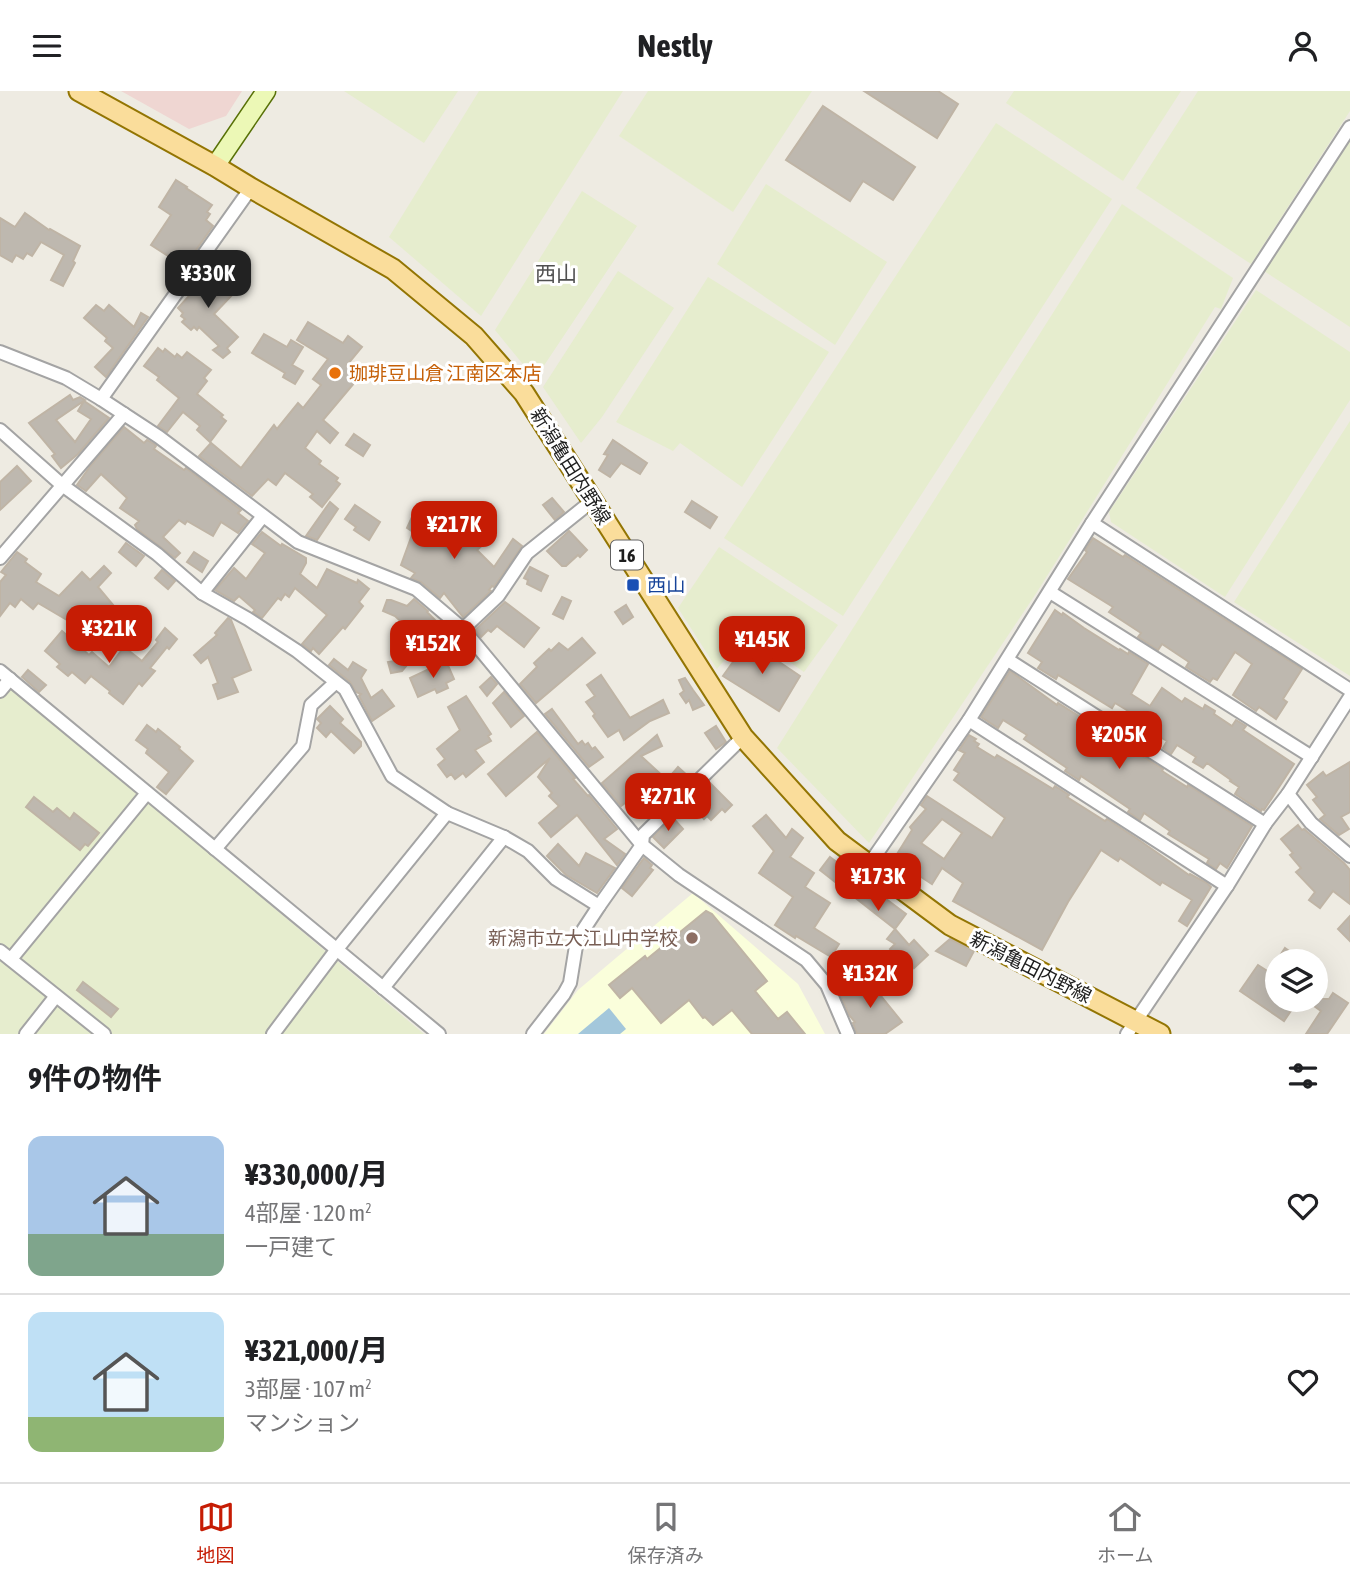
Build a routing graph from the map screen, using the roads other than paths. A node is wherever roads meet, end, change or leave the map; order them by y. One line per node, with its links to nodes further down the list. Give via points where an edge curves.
1 (79, 91): 4 (main road, 新潟亀田内野線 / 16)
2 (266, 91): 4 (street)
3 (1350, 127): 13 (street)
4 (215, 166): 5 (main road, 新潟亀田内野線 / 16)
5 (251, 188): 7 (street); 11 (main road, 新潟亀田内野線 / 16, via 393,269 474,336 524,393)
6 (0, 352): 7 (street, via 66,378)
7 (101, 399): 8 (street)
8 (124, 414): 10 (street); 12 (street)
9 (0, 430): 10 (street)
10 (62, 485): 14 (street); 16 (street)
11 (592, 501): 17 (street, via 527,553 498,596); 25 (main road, 新潟亀田内野線 / 16)
12 (263, 516): 16 (street); 17 (street, via 298,542 416,589)
13 (1092, 523): 15 (street); 21 (street)
14 (0, 558)
15 (1050, 592): 18 (street); 26 (street)
16 (202, 593): 20 (street, via 297,651)
17 (463, 629): 32 (street)
18 (1008, 660): 24 (street); 30 (street)
19 (5, 675): 22 (street); 27 (street)
20 (335, 683): 29 (street, via 345,689 392,775); 33 (street, via 311,705 303,746)
21 (1350, 690)
22 (0, 691)
23 (1350, 697): 26 (street)
24 (969, 720): 35 (street); 36 (street)
25 (743, 737): 32 (street, via 643,835); 35 (main road, 新潟亀田内野線 / 16, via 837,841)
26 (1312, 757): 28 (street)
27 (147, 793): 33 (street); 39 (street)
28 (1288, 795): 30 (street); 34 (street, via 1311,823)
29 (447, 813): 31 (street); 38 (street)
30 (1265, 824): 36 (street)
31 (504, 837): 37 (street); 40 (street)
32 (642, 845): 37 (street); 48 (street, via 806,960 827,985)
33 (215, 849): 38 (street)
34 (1350, 856)
35 (868, 866): 42 (main road, 新潟亀田内野線 / 16, via 950,925)
36 (1227, 886): 42 (street)
37 (599, 906): 47 (street, via 578,938 565,994)
38 (337, 949): 40 (street); 45 (street)
39 (5, 955): 41 (street)
40 (383, 988): 46 (street)
41 (56, 996): 43 (street); 44 (street)
42 (1132, 1028): 49 (main road, 新潟亀田内野線 / 16)
43 (26, 1034)
44 (104, 1034)
45 (273, 1034)
46 (439, 1034)
47 (533, 1034)
48 (848, 1034)
49 (1160, 1034)

